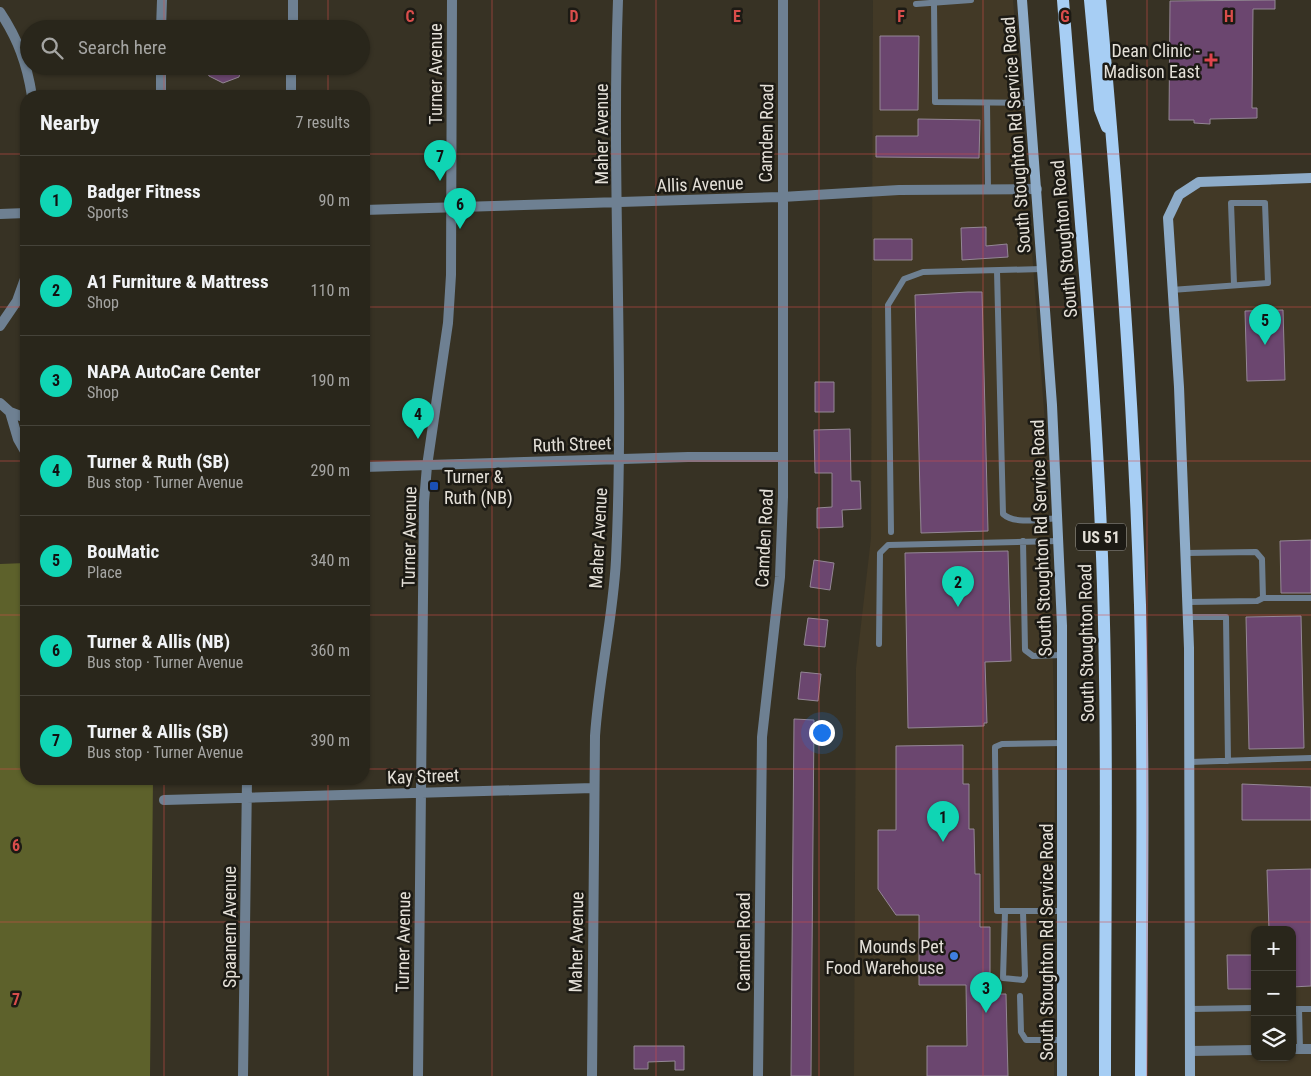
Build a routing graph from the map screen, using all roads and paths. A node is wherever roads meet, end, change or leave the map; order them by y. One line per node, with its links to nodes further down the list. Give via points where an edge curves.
1 (162, 0): 14 (street)
2 (293, 0): 15 (street)
3 (452, 0): 31 (street, Turner Avenue)
4 (618, 0): 30 (street, Maher Avenue)
5 (784, 0): 29 (street, Camden Road)
6 (971, 0): 11 (lane)
7 (1022, 0): 24 (street, South Stoughton Rd Service Road)
8 (1063, 0): 87 (main road, South Stoughton Road / US 51, via 1100,509 1105,684)
9 (1090, 0): 25 (main road, via 1100,109)
10 (1100, 0): 25 (main road, US 51)
11 (934, 3): 12 (lane); 23 (lane, via 935,102)
12 (916, 4)
13 (0, 12): 16 (street)
14 (162, 20)
15 (293, 20)
16 (20, 47)
17 (29, 75): 20 (street)
18 (161, 75): 21 (street)
19 (292, 75): 22 (street)
20 (31, 90)
21 (161, 90)
22 (291, 90)
23 (988, 103): 24 (lane); 28 (lane)
24 (1031, 103): 27 (street, South Stoughton Rd Service Road)
25 (1113, 143): 88 (main road, US 51, via 1129,372 1140,606)
26 (1311, 178): 38 (street, via 1208,180 1187,188 1169,212)
27 (1037, 189): 28 (street, Allis Avenue); 35 (street, South Stoughton Rd Service Road)
28 (988, 190): 29 (street, Allis Avenue, via 899,190)
29 (782, 197): 30 (street, Allis Avenue); 45 (street, Camden Road)
30 (617, 203): 31 (street, Allis Avenue); 46 (street, Maher Avenue)
31 (450, 208): 32 (street, Allis Avenue); 47 (street, Turner Avenue, via 448,323)
32 (370, 210)
33 (20, 213): 34 (street)
34 (0, 214)
35 (1042, 270): 36 (lane); 49 (street, South Stoughton Rd Service Road)
36 (997, 271): 49 (lane, via 1003,514 1017,520); 50 (lane, via 923,272 904,279 888,305)
37 (1234, 284): 37 (lane, via 1268,283 1265,203 1231,203); 38 (lane)
38 (1171, 290): 53 (street)
39 (20, 293): 40 (street)
40 (0, 326)
41 (0, 403): 42 (street)
42 (10, 412): 43 (street); 44 (street)
43 (20, 416)
44 (20, 443)
45 (782, 457): 46 (street, Ruth Street); 85 (street, Camden Road, via 780,578 762,747)
46 (618, 459): 47 (street, Ruth Street); 65 (street, Maher Avenue, via 616,561 598,693)
47 (427, 466): 48 (street, Ruth Street); 66 (street, Turner Avenue)
48 (370, 467)
49 (1058, 518): 51 (street, South Stoughton Rd Service Road)
50 (891, 532)
51 (1058, 540): 52 (lane); 59 (street, South Stoughton Rd Service Road)
52 (1023, 541): 58 (lane, via 888,545 880,553); 59 (lane, via 1025,650 1033,656)
53 (1186, 553): 54 (lane, via 1256,552 1262,559); 56 (street)
54 (1263, 598): 55 (lane); 56 (lane)
55 (1311, 598)
56 (1188, 602): 57 (street)
57 (1188, 617): 62 (lane, via 1226,617); 63 (street)
58 (879, 644)
59 (1062, 655): 60 (street, South Stoughton Rd Service Road)
60 (1063, 743): 69 (street, South Stoughton Rd Service Road); 70 (lane, via 1002,744 995,747 996,905 997,911)
61 (1311, 758): 62 (lane)
62 (1228, 761): 63 (lane)
63 (1190, 762): 73 (street)
64 (247, 785): 67 (street, Spaanem Avenue)
65 (593, 788): 66 (street, Kay Street); 84 (street, Maher Avenue)
66 (422, 792): 67 (street, Kay Street); 83 (street, Turner Avenue)
67 (246, 796): 68 (street, Kay Street); 82 (street, Spaanem Avenue)
68 (164, 800)
69 (1063, 911): 71 (lane); 77 (street, South Stoughton Rd Service Road)
70 (1005, 912): 71 (lane); 71 (lane, via 1003,978 1022,980 1025,976)
71 (1022, 912)
72 (1020, 996): 77 (lane, via 1021,1032 1026,1040)
73 (1190, 1008): 74 (lane); 81 (street)
74 (1251, 1008)
75 (1296, 1009): 76 (lane)
76 (1311, 1009)
77 (1062, 1040): 86 (street, South Stoughton Rd Service Road)
78 (1296, 1049): 79 (street)
79 (1311, 1049)
80 (1251, 1050): 81 (street)
81 (1190, 1051): 89 (street)
82 (243, 1076)
83 (418, 1076)
84 (592, 1076)
85 (758, 1076)
86 (1062, 1076)
87 (1104, 1076)
88 (1141, 1076)
89 (1190, 1076)

